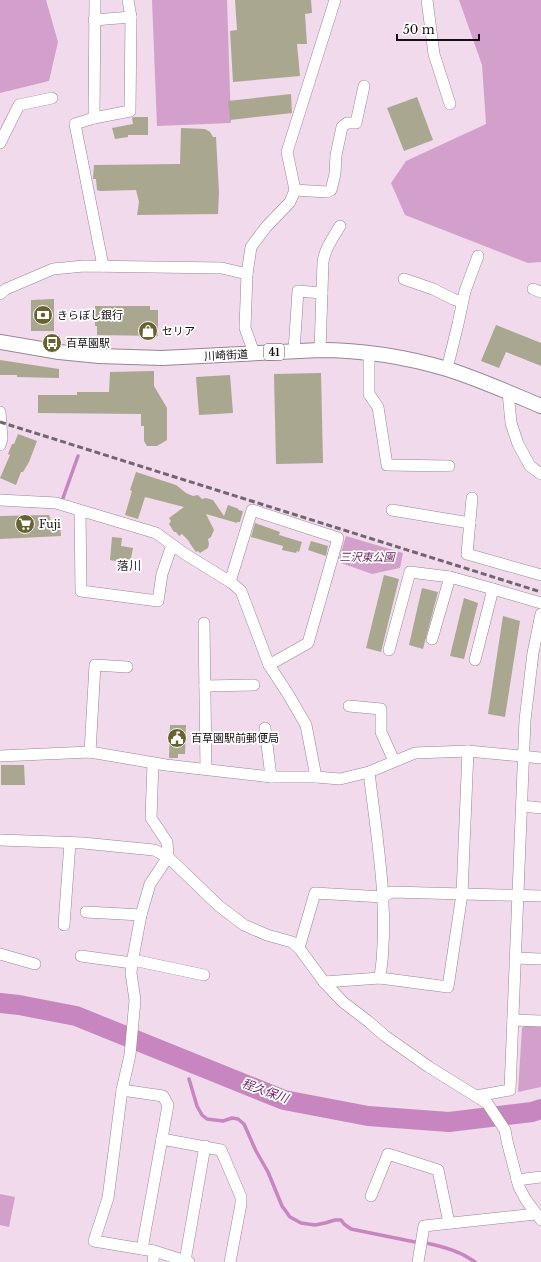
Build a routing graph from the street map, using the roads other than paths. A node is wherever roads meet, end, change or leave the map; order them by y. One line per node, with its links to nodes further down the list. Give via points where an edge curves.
1 (94, 0): 6 (street)
2 (128, 0): 5 (street)
3 (335, 0): 12 (street, via 287,152)
4 (427, 0): 9 (street, via 434,54)
5 (131, 17): 6 (street); 10 (street, via 130,111)
6 (94, 20): 10 (street)
7 (364, 86): 12 (street, via 356,123 347,123 342,128 330,190)
8 (52, 98): 11 (street, via 19,105)
9 (450, 104)
10 (94, 118): 15 (street, via 75,124)
11 (0, 143)
12 (295, 190): 16 (street, via 290,202 251,247)
13 (340, 226): 18 (street, via 324,254)
14 (478, 256): 20 (street)
15 (103, 266): 16 (street, via 222,268); 19 (street, via 53,269)
16 (247, 274): 24 (street, via 245,328)
17 (404, 279): 20 (street)
18 (322, 293): 22 (street); 23 (street, via 298,291)
19 (0, 294)
20 (462, 302): 26 (street)
21 (0, 342): 24 (main road, 川崎街道 / 41, via 59,352 114,357 162,358)
22 (320, 350): 23 (main road, 川崎街道 / 41); 25 (main road, 川崎街道 / 41)
23 (294, 351): 24 (main road, 川崎街道 / 41)
24 (254, 353)
25 (369, 353): 26 (main road, 川崎街道 / 41); 31 (street, via 369,394 378,407 388,465)
26 (446, 369): 27 (main road, 川崎街道 / 41)
27 (508, 392): 28 (main road, 川崎街道 / 41); 32 (street, via 511,423 518,444 530,466)
28 (541, 406)
29 (0, 412): 30 (street)
30 (0, 445)
31 (449, 466)
32 (541, 474)
33 (472, 498): 37 (street)
34 (0, 500): 36 (street, via 56,503)
35 (392, 510): 37 (street)
36 (80, 511): 38 (street, via 156,533); 38 (street, via 81,591 158,601 162,574)
37 (470, 523): 39 (street, via 467,554)
38 (172, 545): 41 (street)
39 (541, 575)
40 (450, 577): 42 (street); 46 (street); 47 (street, via 410,572)
41 (230, 582): 49 (street, via 241,591); 49 (street, via 252,510 338,538 308,644)
42 (493, 589): 43 (street); 48 (street)
43 (541, 603)
44 (541, 614): 58 (street, via 533,653)
45 (204, 623): 52 (street)
46 (432, 639)
47 (389, 650)
48 (475, 660)
49 (269, 665): 64 (street, via 306,725)
50 (126, 667): 56 (street, via 95,665)
51 (254, 685): 52 (street)
52 (205, 686): 62 (street)
53 (349, 706): 60 (street, via 381,709 381,732)
54 (265, 728): 65 (street)
55 (468, 751): 58 (street); 60 (street, via 415,753); 71 (street)
56 (90, 752): 57 (street); 61 (street)
57 (0, 756)
58 (523, 757): 59 (street); 66 (street)
59 (541, 758)
60 (394, 761): 63 (street)
61 (153, 763): 62 (street); 70 (street, via 151,818 167,842)
62 (206, 769): 65 (street)
63 (369, 772): 64 (street, via 340,779); 74 (street)
64 (316, 777): 65 (street)
65 (271, 778)
66 (522, 806): 67 (street); 72 (street)
67 (541, 808)
68 (0, 840): 69 (street)
69 (70, 843): 70 (street, via 154,850); 77 (street)
70 (168, 857): 76 (street, via 150,884); 78 (street, via 244,925 292,942)
71 (462, 894): 72 (street); 74 (street, via 391,892); 86 (street, via 448,987)
72 (517, 895): 73 (street); 81 (street)
73 (541, 896)
74 (383, 897): 78 (street, via 315,893); 86 (street, via 384,954)
75 (86, 912): 76 (street)
76 (141, 916): 83 (street)
77 (64, 925)
78 (299, 948): 87 (street)
79 (0, 954): 84 (street)
80 (81, 956): 83 (street)
81 (516, 958): 82 (street); 88 (street)
82 (541, 959)
83 (132, 961): 85 (street); 90 (street, via 135,1000 130,1053)
84 (35, 964)
85 (204, 975)
86 (380, 978): 87 (street)
87 (324, 982): 91 (street, via 343,1002 385,1036 428,1067)
88 (513, 1020): 89 (street); 91 (street, via 510,1090)
89 (541, 1020)
90 (122, 1090): 92 (street, via 163,1096 168,1104); 99 (street, via 108,1198 94,1241)
91 (476, 1096): 95 (street, via 487,1103 504,1127)
92 (162, 1138): 93 (street); 99 (street)
93 (205, 1146): 101 (street); 102 (street, via 221,1150 241,1197)
94 (541, 1178): 95 (street)
95 (517, 1180): 97 (street, via 526,1200)
96 (371, 1196): 98 (street, via 388,1154 438,1170)
97 (538, 1217): 98 (street)
98 (449, 1223): 103 (street, via 424,1226)
99 (142, 1249): 100 (street)
100 (154, 1257): 101 (street)
101 (187, 1261)
102 (230, 1262)
103 (418, 1262)

